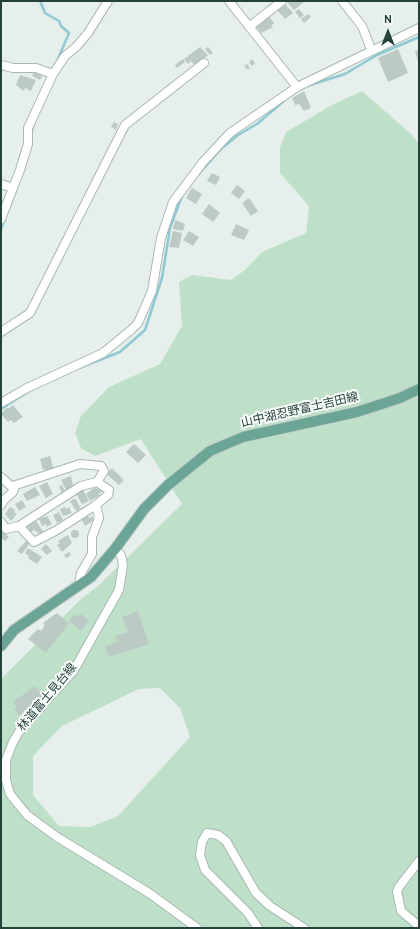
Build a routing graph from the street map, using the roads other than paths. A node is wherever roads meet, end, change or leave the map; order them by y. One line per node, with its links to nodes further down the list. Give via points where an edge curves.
1 (108, 1): 10 (street, via 88,32 65,56)
2 (229, 1): 5 (street)
3 (282, 1): 5 (street)
4 (342, 1): 7 (street, via 362,26)
5 (249, 26): 11 (street)
6 (419, 28): 7 (street)
7 (371, 49): 11 (street)
8 (204, 63): 15 (street, via 125,125 30,313)
9 (1, 65): 10 (street, via 36,68)
10 (53, 74): 13 (street, via 28,128 28,144)
11 (297, 87): 17 (street, via 230,133 203,162 173,202 161,238 152,291 138,323 132,330 104,352)
12 (1, 184): 13 (street)
13 (13, 188): 14 (street)
14 (1, 219)
15 (1, 332)
16 (419, 389): 25 (main road, 山中湖忍野富士吉田線, via 357,412 243,437 210,452 168,485 144,509)
17 (1, 402)
18 (1, 477): 20 (street)
19 (97, 482): 20 (street, via 104,470 101,466 80,464); 22 (street, via 109,490 108,495); 24 (street, via 81,486)
20 (13, 486): 21 (street, via 13,492)
21 (1, 504)
22 (96, 505): 24 (street, via 34,542); 26 (street, via 99,518 92,537 92,554 81,573)
23 (1, 522): 24 (street, via 6,529)
24 (19, 526)
25 (115, 549): 26 (main road, 山中湖忍野富士吉田線, via 91,577); 30 (street, 林道富士見台線, via 121,555 123,565 119,590 74,670 13,742 6,760 6,780 10,794 27,815 57,837 149,893)
26 (79, 585): 27 (main road, 山中湖忍野富士吉田線, via 14,630)
27 (1, 646)
28 (419, 861): 29 (street, via 398,887 397,896 401,911)
29 (419, 926)
30 (197, 928)
31 (258, 928): 32 (street, via 248,914 205,870 200,855 202,842 207,833 218,835 226,841 256,893 270,906)
32 (304, 928)

